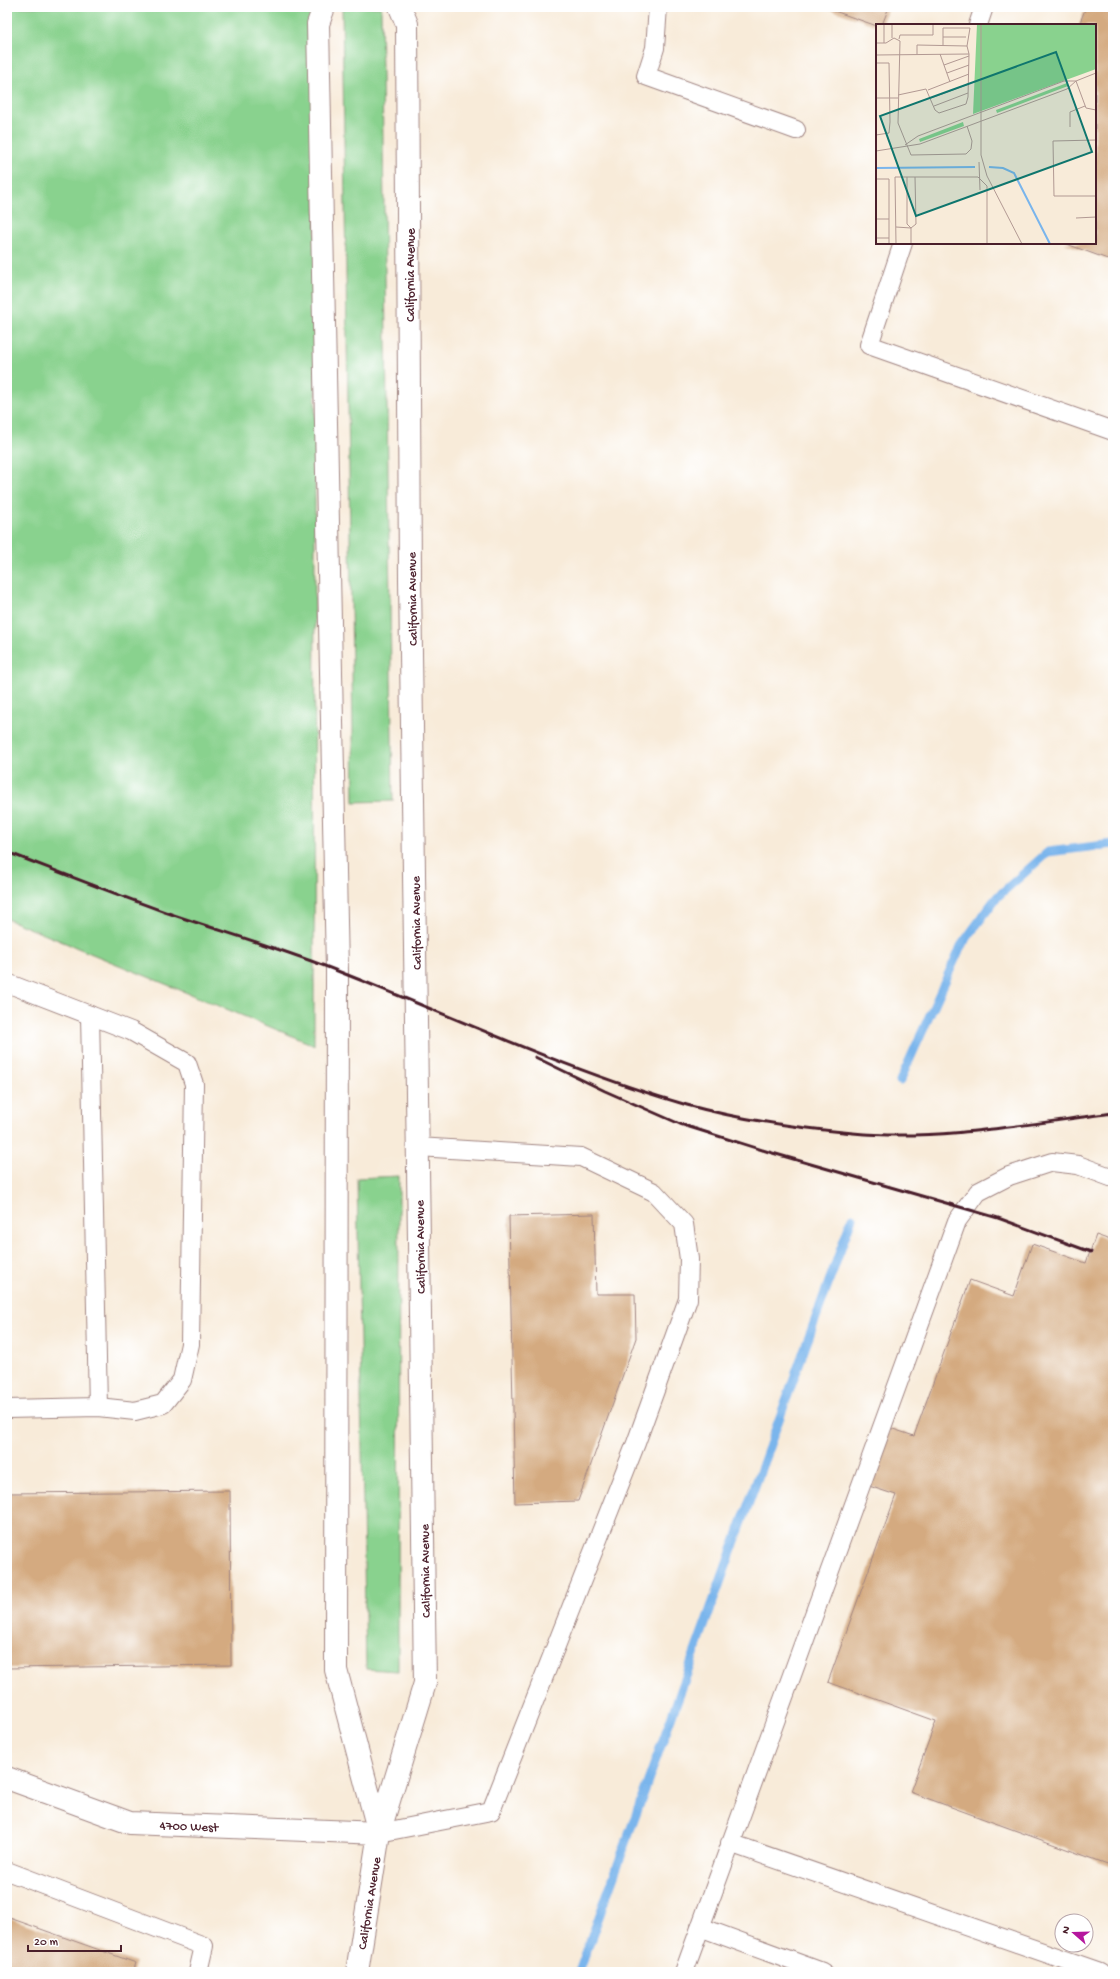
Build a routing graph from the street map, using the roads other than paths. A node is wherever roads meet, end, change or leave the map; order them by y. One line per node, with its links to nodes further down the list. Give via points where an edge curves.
1 (324, 7): 16 (main road, California Avenue, via 318,24 337,971 336,1670)
2 (400, 7): 11 (main road, California Avenue, via 407,24 410,571)
3 (658, 7): 6 (lane, via 655,48 646,76)
4 (984, 7): 5 (lane)
5 (978, 24)
6 (796, 130)
7 (903, 244): 8 (lane, via 869,344)
8 (1113, 431)
9 (7, 983): 10 (lane)
10 (90, 1015): 13 (lane); 13 (lane, via 131,1031 187,1064 194,1084 190,1344 182,1380 163,1404 136,1411)
11 (418, 1147): 16 (main road, California Avenue, via 425,1683); 16 (lane, via 581,1157 654,1192 684,1224 689,1258 688,1299 636,1443 491,1811)
12 (1113, 1178): 17 (lane, via 1078,1165 1052,1162 1009,1176 978,1192 956,1221)
13 (98, 1407): 14 (lane)
14 (7, 1409)
15 (7, 1778): 16 (main road, 4700 West, via 130,1823)
16 (379, 1834): 21 (main road, California Avenue)
17 (730, 1844): 19 (lane); 24 (lane)
18 (7, 1871): 20 (lane, via 204,1946)
19 (700, 1927): 22 (lane); 23 (lane)
20 (198, 1972)
21 (357, 1972)
22 (684, 1972)
23 (822, 1972)
24 (1100, 1972)

